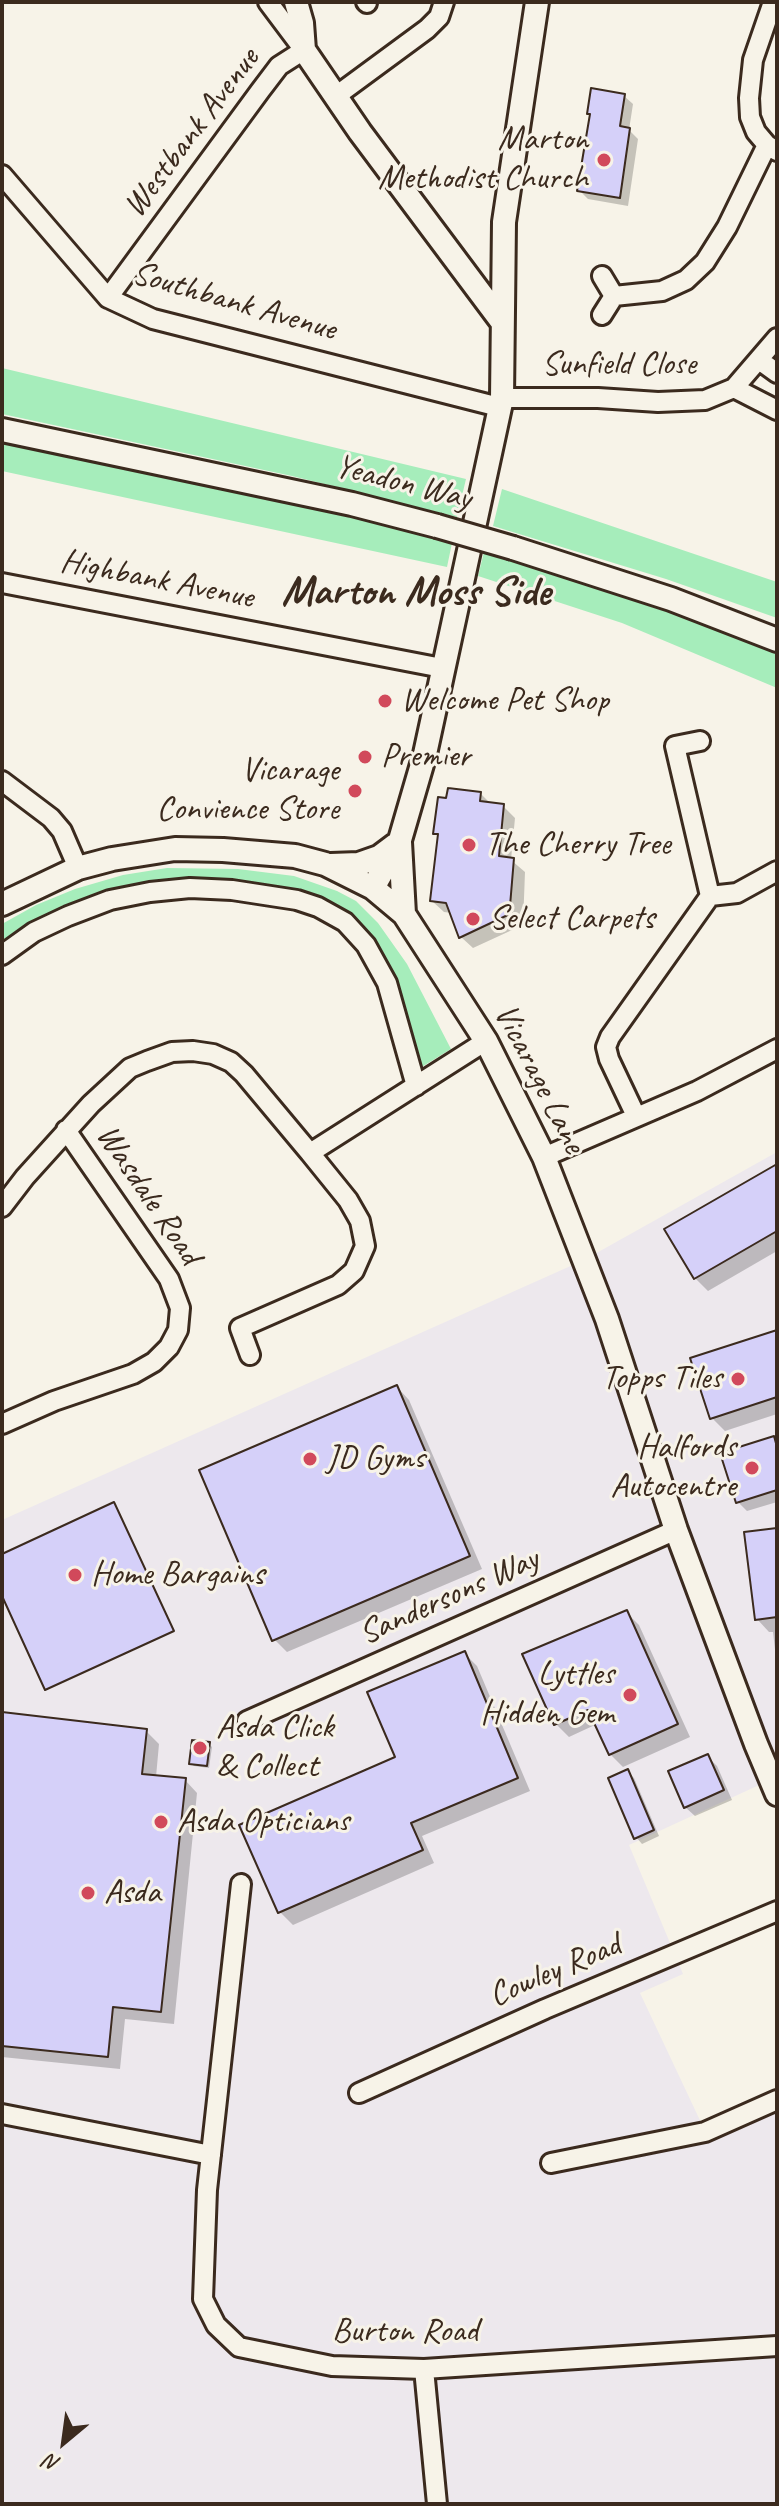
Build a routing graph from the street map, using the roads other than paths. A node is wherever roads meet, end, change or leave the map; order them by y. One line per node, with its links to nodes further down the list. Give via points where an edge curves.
1 (268, 2): 6 (street)
2 (296, 2): 6 (street)
3 (444, 2): 7 (street, via 427,29)
4 (537, 2): 14 (street, via 504,222)
5 (773, 2): 8 (street, via 753,60 749,98 756,132)
6 (304, 50): 7 (street); 12 (street, Westbank Avenue, via 279,66)
7 (336, 96): 14 (street)
8 (772, 148): 11 (street, via 705,262 686,280 662,291)
9 (2, 175): 12 (street, Southbank Avenue)
10 (602, 276): 11 (street)
11 (614, 296): 13 (street)
12 (108, 298): 19 (street, Southbank Avenue, via 153,319)
13 (602, 315)
14 (502, 322): 19 (street)
15 (777, 338): 16 (street)
16 (759, 360): 17 (street); 18 (street)
17 (777, 373)
18 (734, 388): 19 (street, Sunfield Close, via 684,402 598,398); 20 (street)
19 (501, 403): 24 (street)
20 (777, 410)
21 (2, 430): 23 (street, Yeadon Way, bridge, via 437,526 671,599)
22 (2, 583): 24 (street, Highbank Avenue)
23 (777, 640)
24 (442, 668): 27 (street)
25 (700, 741): 32 (street, via 675,746)
26 (2, 781): 29 (street, via 51,818)
27 (400, 840): 28 (street, via 379,857 359,864); 31 (street); 34 (street)
28 (325, 864): 29 (street, via 252,851 175,849); 31 (street, Vicarage Lane)
29 (78, 868): 33 (street)
30 (777, 871): 32 (street, via 737,893)
31 (373, 888): 34 (street, Vicarage Lane)
32 (710, 896): 39 (street, via 606,1047)
33 (2, 904)
34 (404, 914): 36 (street, Vicarage Lane)
35 (2, 955): 38 (street, via 68,916 150,892 232,890 297,900 345,922 366,945 387,983)
36 (486, 1041): 38 (street); 42 (street, Vicarage Lane)
37 (777, 1049): 39 (street)
38 (416, 1086): 41 (street)
39 (636, 1116): 42 (street)
40 (66, 1130): 41 (street, via 130,1068 172,1052 193,1051 222,1057 238,1067); 43 (street); 45 (street, Wasdale Road, via 169,1279 180,1308 178,1330 154,1362 133,1374)
41 (310, 1153): 44 (street, via 348,1200 365,1246 354,1271 338,1285 240,1328)
42 (544, 1157): 46 (street, Vicarage Lane, via 607,1319)
43 (2, 1207)
44 (250, 1355)
45 (2, 1424)
46 (676, 1530): 47 (street, Sandersons Way); 48 (street, Vicarage Lane)
47 (247, 1721)
48 (777, 1794)
49 (241, 1884): 54 (street, Burton Road)
50 (777, 1911): 51 (street, Cowley Road)
51 (359, 2093)
52 (777, 2100): 55 (street, via 705,2132)
53 (2, 2114): 54 (street)
54 (211, 2155): 57 (street, Burton Road, via 203,2299 216,2325 239,2347 283,2358 332,2366)
55 (551, 2163)
56 (777, 2346): 57 (street, Burton Road)
57 (424, 2369): 58 (street)
58 (437, 2504)

